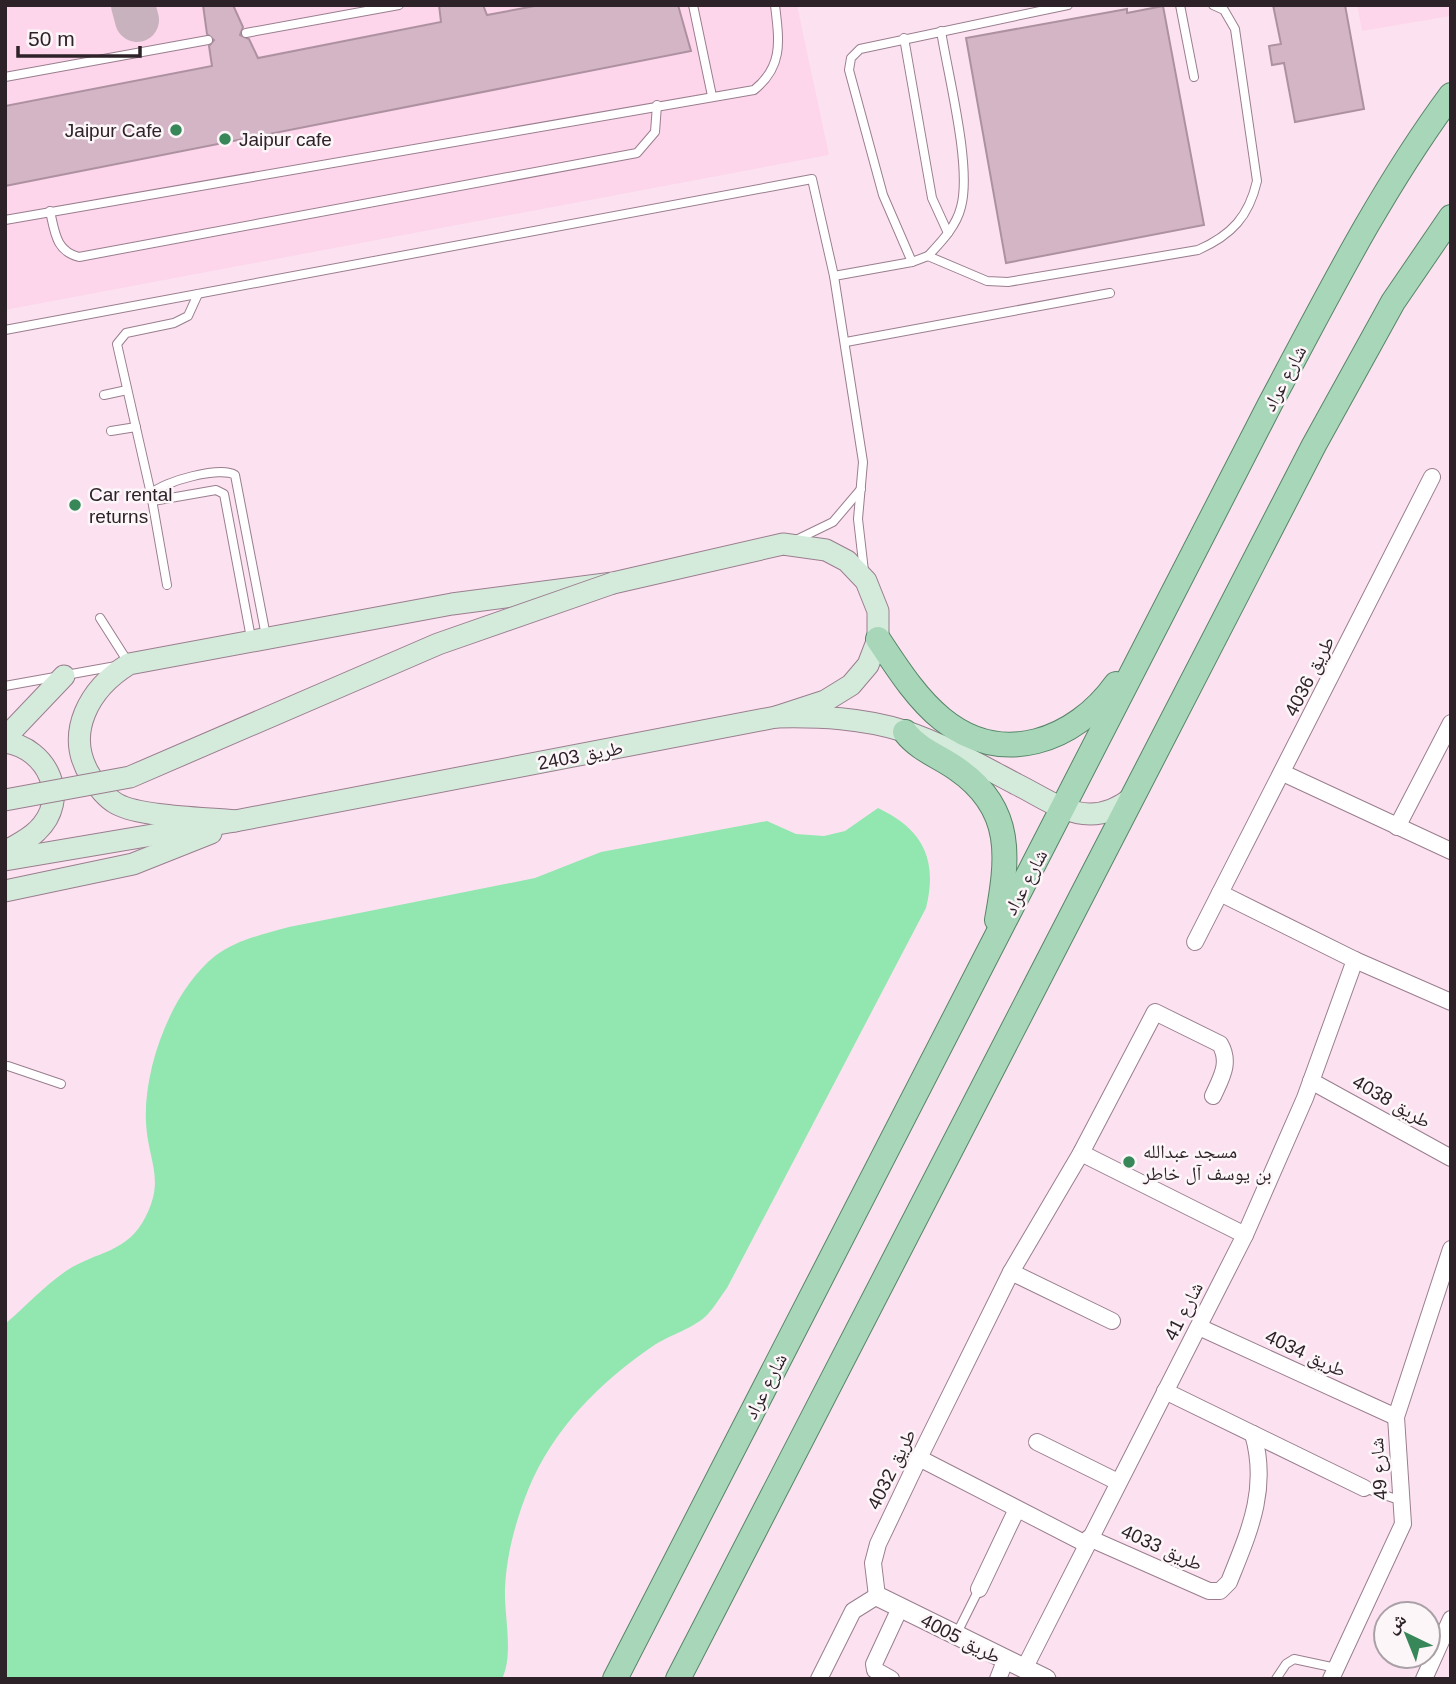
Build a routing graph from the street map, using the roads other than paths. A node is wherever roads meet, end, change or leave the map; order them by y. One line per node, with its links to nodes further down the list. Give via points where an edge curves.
1 (399, 5): 8 (lane)
2 (693, 5): 14 (lane)
3 (775, 5): 14 (lane, via 780,49 768,76 754,90)
4 (1068, 5): 7 (lane)
5 (1180, 5): 12 (lane)
6 (1213, 5): 20 (lane, via 1224,10 1235,29 1257,181 1242,222 1198,250 1008,282 987,282)
7 (941, 31): 9 (lane); 19 (lane, via 966,181 961,210)
8 (246, 33)
9 (904, 38): 19 (lane, via 932,198); 21 (lane, via 860,49 851,58 849,70 883,195)
10 (208, 40): 11 (lane)
11 (5, 77)
12 (1194, 77)
13 (1451, 95): 39 (main road, شارع عراد, via 1417,141 1343,267)
14 (712, 96): 15 (lane)
15 (657, 105): 16 (lane); 16 (lane, via 655,132 636,153 79,257 66,253 57,242)
16 (50, 211): 18 (lane)
17 (1451, 217): 50 (main road, via 1393,302 1321,433)
18 (5, 220)
19 (948, 233): 20 (lane)
20 (928, 256): 21 (lane)
21 (912, 262): 22 (lane)
22 (834, 276): 24 (lane, via 812,179); 26 (lane)
23 (1110, 293): 26 (lane)
24 (198, 294): 25 (lane); 27 (lane, via 188,316 121,338 117,344)
25 (5, 330)
26 (846, 342): 32 (lane, via 863,462)
27 (127, 390): 28 (lane); 29 (lane)
28 (104, 395)
29 (136, 427): 30 (lane); 33 (lane)
30 (111, 431)
31 (1432, 477): 49 (street, طريق 4036)
32 (862, 487): 34 (lane, via 833,522 810,536); 35 (lane, via 858,519)
33 (152, 497): 37 (lane); 41 (lane, via 216,490 224,494); 41 (lane, via 174,481 225,472 235,475)
34 (783, 544): 35 (main road, via 825,550 847,561); 36 (main road)
35 (866, 581): 40 (main road, via 878,611)
36 (612, 583): 41 (main road, via 452,604); 51 (main road, bridge, via 438,644 130,777)
37 (167, 585)
38 (100, 618): 42 (lane)
39 (1148, 637): 40 (main road, via 1112,688 1069,730 1030,744 983,741 942,719); 52 (main road, شارع عراد)
40 (878, 639): 45 (main road, via 867,665 851,685 825,701)
41 (259, 640): 42 (main road)
42 (129, 664): 43 (lane); 53 (main road, via 96,690 83,713 79,740 85,766 99,789 117,805 145,812)
43 (64, 676): 44 (lane); 48 (main road)
44 (5, 686)
45 (776, 717): 47 (main road, طريق 2403, via 824,716); 53 (main road, طريق 2403)
46 (1451, 723): 54 (street)
47 (905, 732): 52 (main road, طريق 2403, via 951,750); 61 (main road, via 918,746 975,783 1004,831 1007,855)
48 (5, 740): 56 (main road, via 34,753 51,776 54,790 39,830)
49 (1283, 773): 54 (street); 59 (street, طريق 4036)
50 (1135, 794): 52 (main road, طريق 2403, via 1102,813); 94 (main road)
51 (5, 800)
52 (1063, 808): 61 (main road, شارع عراد)
53 (235, 821): 57 (main road, طريق 2403); 58 (main road, via 134,864)
54 (1397, 827): 55 (street)
55 (1451, 851)
56 (5, 852)
57 (5, 860)
58 (5, 891)
59 (1220, 893): 60 (street, طريق 4036); 62 (street)
60 (1195, 942)
61 (993, 943): 93 (main road, شارع عراد)
62 (1355, 960): 63 (street); 65 (street, شارع 41)
63 (1451, 1002)
64 (8, 1066): 66 (lane)
65 (1311, 1081): 69 (street, طريق 4038); 70 (street, شارع 41)
66 (61, 1084)
67 (1213, 1096): 68 (street, طريق 4032, via 1225,1068 1220,1044 1155,1012)
68 (1082, 1153): 70 (street); 72 (street, طريق 4032)
69 (1451, 1158)
70 (1245, 1235): 74 (street, شارع 41)
71 (1451, 1249): 76 (street, شارع 49)
72 (1011, 1272): 73 (street); 79 (street, طريق 4032)
73 (1112, 1321)
74 (1199, 1327): 75 (street, شارع 41); 76 (street, طريق 4034)
75 (1165, 1391): 77 (street); 80 (street, شارع 41)
76 (1396, 1417): 82 (street, شارع 49)
77 (1253, 1434): 81 (street); 84 (street, طريق 4033, via 1260,1458 1259,1501 1229,1582 1220,1591 1209,1591)
78 (1037, 1441): 80 (street)
79 (919, 1458): 83 (street); 86 (street, طريق 4032, via 878,1544 873,1563)
80 (1118, 1482): 84 (street, شارع 41)
81 (1364, 1488): 82 (lane)
82 (1402, 1501): 92 (street, شارع 49, via 1403,1524)
83 (1017, 1509): 84 (street); 85 (street)
84 (1088, 1541): 90 (street, شارع 41)
85 (979, 1589): 89 (lane)
86 (877, 1596): 87 (street, طريق 4005); 95 (street, via 853,1611)
87 (900, 1608): 89 (street, طريق 4005); 96 (street, via 874,1664 875,1670)
88 (1451, 1619): 99 (street)
89 (956, 1636): 91 (street, طريق 4005)
90 (1024, 1669): 91 (street, طريق 4005); 97 (street, طريق 4005)
91 (1002, 1670)
92 (1334, 1673): 98 (lane, via 1294,1659)
93 (615, 1679)
94 (678, 1679)
95 (819, 1679)
96 (891, 1679)
97 (1046, 1679)
98 (1276, 1679)
99 (1424, 1679)

